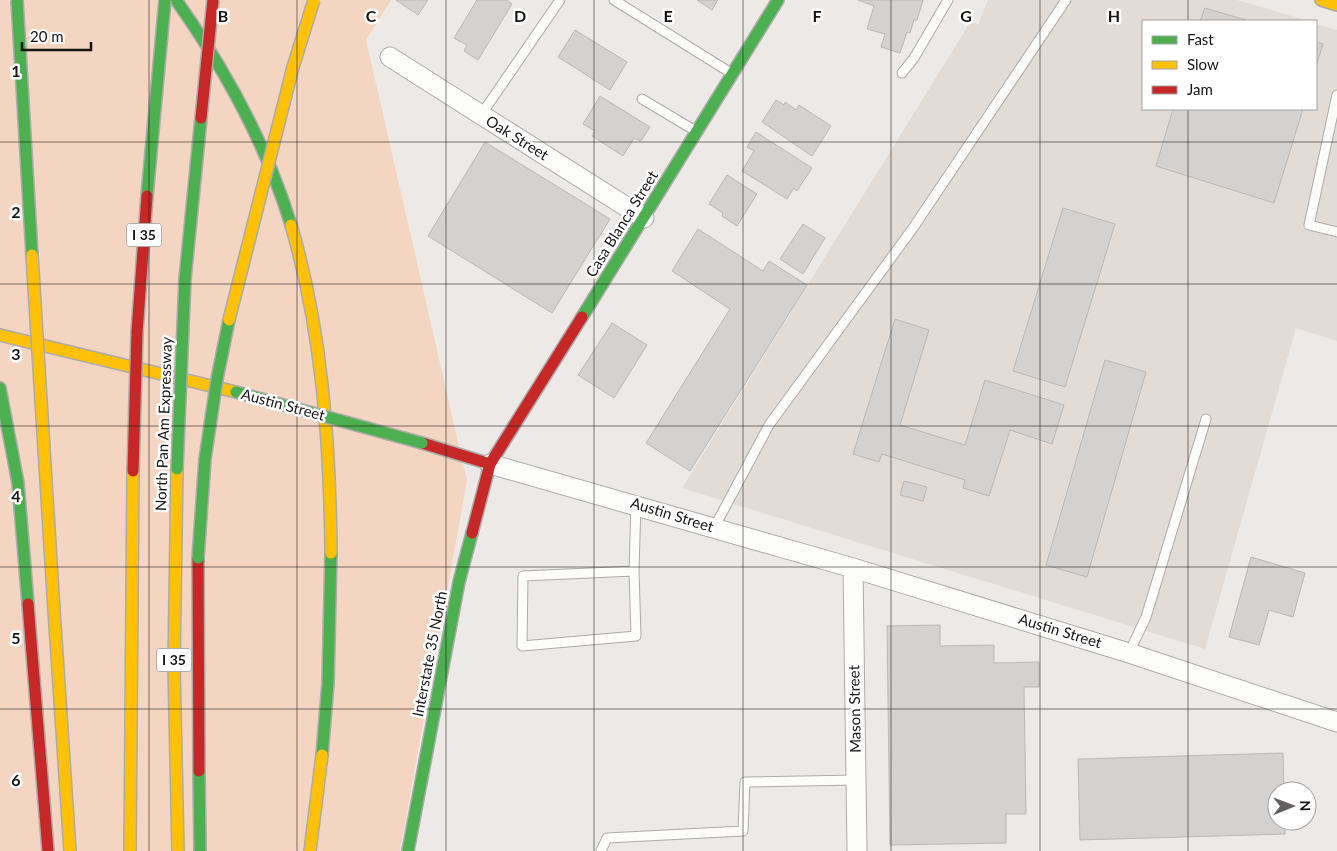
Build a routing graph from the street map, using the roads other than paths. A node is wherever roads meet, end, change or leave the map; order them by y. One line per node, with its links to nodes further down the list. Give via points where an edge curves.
1 (17, 0): 34 (main road, bridge)
2 (165, 0): 35 (main road, North Pan Am Expressway / I 35, bridge, via 137,332)
3 (176, 0): 38 (main road, via 233,90 257,138 295,240 308,296 320,373 327,452 331,609 328,685)
4 (213, 0): 36 (main road, North Pan Am Expressway / I 35, bridge, via 185,279 177,469 174,666)
5 (314, 0): 37 (main road, bridge, via 233,299 205,459 198,558)
6 (560, 0): 18 (lane)
7 (614, 0): 15 (lane)
8 (778, 0): 15 (main road, Casa Blanca Street)
9 (948, 0): 14 (lane)
10 (1066, 0): 27 (lane, via 913,228 769,425)
11 (1321, 0): 12 (main road)
12 (1337, 5)
13 (390, 58): 18 (street, Oak Street)
14 (902, 73)
15 (734, 75): 19 (main road, Casa Blanca Street)
16 (1337, 94): 21 (lane, via 1309,225)
17 (642, 99): 19 (lane)
18 (481, 115): 20 (street, Oak Street)
19 (696, 131): 20 (main road, Casa Blanca Street)
20 (644, 218): 25 (main road, Casa Blanca Street)
21 (1337, 232)
22 (0, 335): 25 (main road, Austin Street, bridge, via 236,392)
23 (0, 388): 33 (main road, via 10,427 18,483)
24 (1206, 419): 30 (lane, via 1146,617)
25 (490, 464): 26 (street, Austin Street); 39 (main road, Interstate 35 North, via 459,582)
26 (636, 504): 27 (street, Austin Street); 29 (lane)
27 (714, 528): 28 (street, Austin Street)
28 (853, 568): 30 (street, Austin Street); 32 (street, Mason Street)
29 (634, 571): 29 (lane, via 523,576 522,646 636,636)
30 (1129, 653): 31 (street, Austin Street)
31 (1337, 722)
32 (856, 780): 40 (lane, via 745,782 742,831 607,838); 41 (street, Mason Street)
33 (48, 851)
34 (70, 851)
35 (130, 851)
36 (178, 851)
37 (200, 851)
38 (310, 851)
39 (408, 851)
40 (601, 851)
41 (857, 851)

